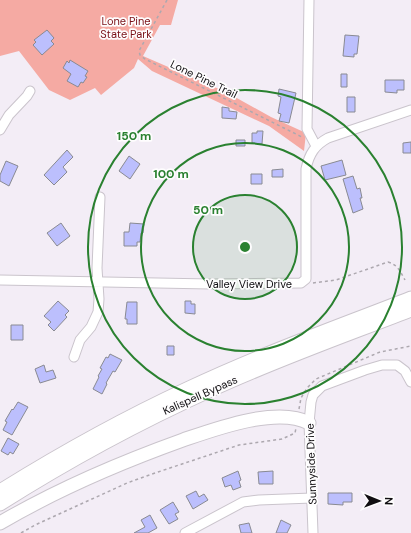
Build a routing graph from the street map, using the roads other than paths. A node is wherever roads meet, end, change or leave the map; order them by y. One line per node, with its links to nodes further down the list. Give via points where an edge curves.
1 (309, 0): 5 (street, via 307,129)
2 (30, 91): 4 (street, via 9,115)
3 (411, 110): 5 (street, via 328,138)
4 (0, 130)
5 (316, 146): 8 (street, Valley View Drive, via 306,169 306,279 301,284)
6 (100, 197): 8 (street)
7 (0, 280): 8 (street, Valley View Drive)
8 (97, 282): 11 (street, via 98,312 91,327 80,340)
9 (411, 298): 14 (highway, Kalispell Bypass, via 183,391 99,433)
10 (411, 310): 16 (highway, Kalispell Bypass, via 185,401 85,453)
11 (74, 357)
12 (411, 382): 13 (street, Sunnyside Drive, via 405,371 397,365 382,365 365,370 322,386 313,395)
13 (303, 421): 15 (street, Sunnyside Drive); 17 (highway, via 268,418 225,426 80,481)
14 (0, 491)
15 (312, 498): 18 (street, via 243,502); 19 (street, Sunnyside Drive)
16 (0, 504)
17 (0, 523)
18 (185, 533)
19 (313, 533)

